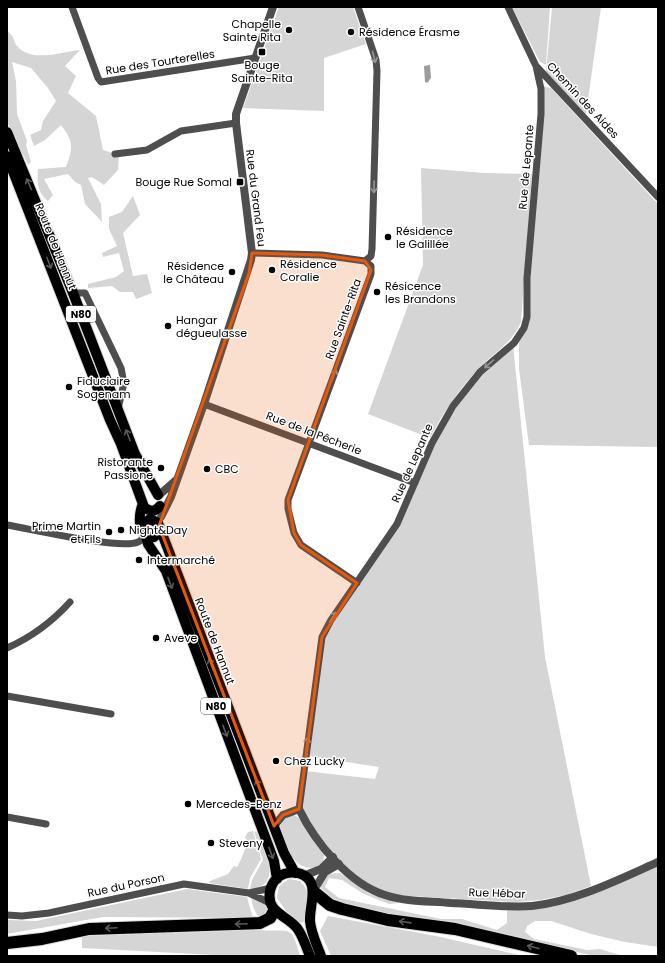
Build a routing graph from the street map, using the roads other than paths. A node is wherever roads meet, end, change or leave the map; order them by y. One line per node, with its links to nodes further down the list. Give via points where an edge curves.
1 (72, 7): 5 (street, Rue des Tourterelles, via 101,82)
2 (273, 7): 5 (street, Rue du Grand Feu)
3 (358, 7): 13 (street, one-way to 13, via 376,60 377,71 372,249 371,256)
4 (508, 7): 6 (street, Chemin des Aides)
5 (255, 58): 7 (street, Rue du Grand Feu, via 236,114)
6 (536, 66): 11 (street, Chemin des Aides); 19 (street, Rue de Lepante, one-way to 19, via 541,89 541,114 527,278 527,317 518,338 480,372 453,406 432,444)
7 (236, 123): 9 (street, via 181,131 146,150); 12 (street, Rue du Grand Feu)
8 (7, 132): 14 (main road, Route de Hannut / N80, one-way to 8)
9 (115, 154)
10 (7, 156): 20 (main road, Route de Hannut / N80, one-way to 20)
11 (658, 196)
12 (252, 254): 13 (street, via 322,255); 15 (street, Rue du Grand Feu, via 249,273)
13 (365, 261): 17 (street, Rue Sainte-Rita, one-way to 13, via 371,274 371,266)
14 (74, 293): 16 (main road, Route de Hannut / N80); 16 (street, Route de Hannut, via 86,293 121,368 124,383)
15 (204, 404): 17 (street, Rue de la Pêcherie); 18 (street, Rue du Grand Feu)
16 (118, 409): 21 (main road, Route de Hannut / N80, one-way to 16, via 139,465)
17 (309, 442): 19 (street, Rue de la Pêcherie); 25 (street, Rue Sainte-Rita, via 288,500 294,533 300,544)
18 (175, 481): 21 (street, Rue du Grand Feu); 21 (street, Rue du Grand Feu)
19 (415, 483): 25 (street, Rue de Lepante, via 397,524)
20 (143, 503): 21 (main road, via 150,511); 21 (main road, via 148,494); 23 (main road, Route de Hannut / N80, via 140,514)
21 (160, 509): 23 (main road, via 156,521 150,519); 24 (main road, via 157,535); 33 (main road, Route de Hannut / N80, one-way to 21)
22 (7, 525): 24 (street, via 81,539 129,544 139,542)
23 (142, 525): 24 (main road, Route de Hannut / N80, via 142,531)
24 (146, 536): 40 (main road, Route de Hannut / N80, one-way to 40, via 148,544 166,571 274,860)
25 (357, 583): 30 (street, Rue de Lepante, one-way to 25, via 322,637)
26 (70, 602): 27 (street, via 35,635)
27 (7, 648)
28 (7, 696): 29 (street)
29 (111, 714)
30 (299, 809): 33 (street, via 282,815); 34 (street, via 307,824)
31 (7, 817): 32 (street)
32 (46, 824)
33 (274, 826): 35 (main road, Route de Hannut / N80)
34 (333, 857): 37 (street); 39 (street, via 321,869)
35 (287, 860): 38 (main road, Route de Hannut / N80); 39 (main road)
36 (658, 862): 37 (street, Rue Hébar, via 594,889 533,906 429,901 386,896 352,877)
37 (339, 864): 42 (street, via 325,872)
38 (294, 873): 40 (main road, via 285,874); 42 (main road, Route de Hannut / N80, via 301,874)
39 (308, 874): 42 (main road)
40 (277, 879): 41 (main road)
41 (271, 888): 43 (street, Rue du Porson); 44 (main road)
42 (315, 888): 48 (main road, via 310,921); 49 (highway, one-way to 42, via 455,930 388,920 328,899)
43 (250, 893): 44 (street, Rue du Porson); 45 (street, Rue du Porson, via 184,884 49,913)
44 (272, 907): 46 (highway, one-way to 46, via 270,918 260,923 89,929); 47 (main road, via 299,930)
45 (7, 915)
46 (7, 943)
47 (310, 956)
48 (321, 956)
49 (570, 956)

